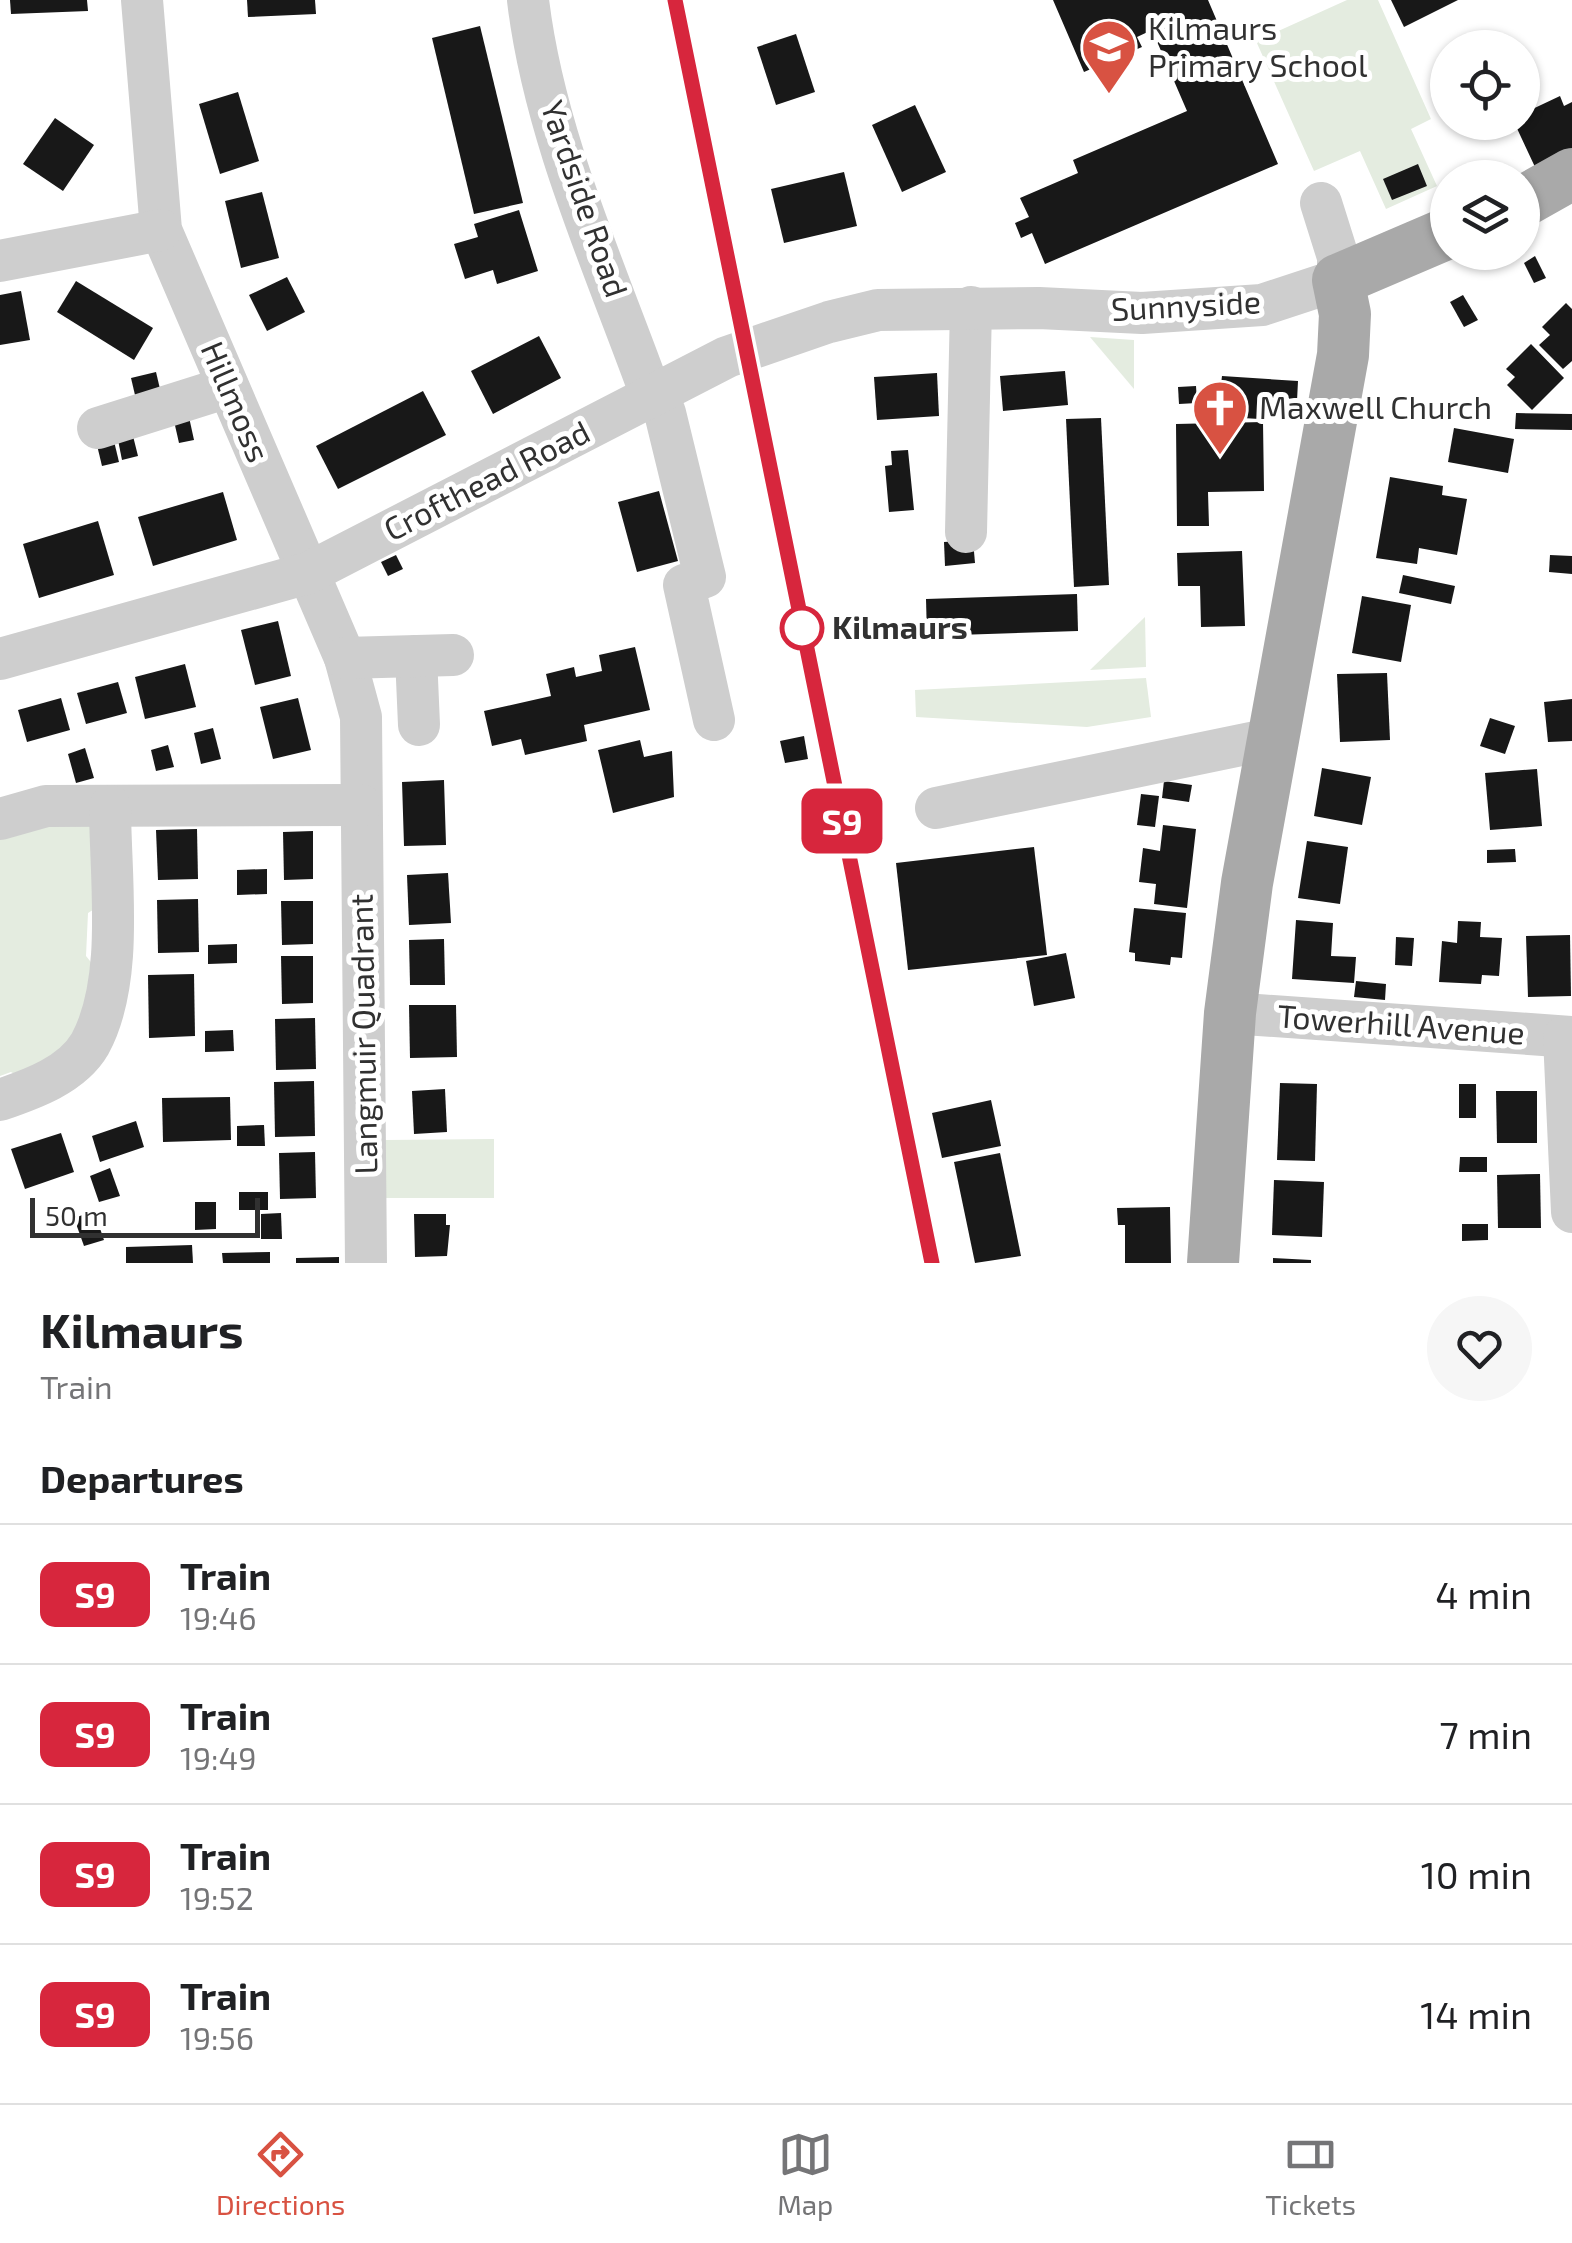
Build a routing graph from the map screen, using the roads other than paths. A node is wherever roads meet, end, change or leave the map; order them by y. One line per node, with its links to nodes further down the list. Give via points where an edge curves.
1 (142, 0): 6 (street, Hillmoss)
2 (528, 0): 12 (street, Yardside Road, via 565,156)
3 (1572, 174): 4 (main road)
4 (1540, 192)
5 (1321, 203): 9 (street)
6 (161, 230): 8 (street); 11 (street, Hillmoss)
7 (1430, 241): 9 (main road, Sunnyside)
8 (0, 261)
9 (1338, 280): 10 (street, Sunnyside, via 1262,305 1142,313); 20 (main road, via 1343,355)
10 (971, 307): 12 (street, Crofthead Road, via 878,310 829,322 753,346); 14 (street)
11 (228, 387): 13 (street); 15 (street, Hillmoss)
12 (651, 394): 15 (street, Crofthead Road); 18 (street, Yardside Road, via 665,413 705,576 684,585)
13 (98, 428)
14 (966, 532)
15 (308, 573): 16 (street, Crofthead Road); 17 (street, Langmuir Quadrant)
16 (0, 658)
17 (345, 658): 19 (street, via 434,655); 22 (street, Langmuir Quadrant, via 361,717)
18 (714, 720)
19 (425, 724)
20 (1270, 740): 23 (street); 25 (main road)
21 (110, 806): 22 (street); 24 (street, via 46,806); 27 (street, via 111,980 90,1046 48,1083)
22 (361, 806): 29 (street, Langmuir Quadrant)
23 (936, 808)
24 (0, 819)
25 (1230, 1013): 26 (street, Towerhill Avenue); 30 (main road)
26 (1568, 1037): 28 (street)
27 (0, 1100)
28 (1572, 1212)
29 (366, 1263)
30 (1213, 1263)

